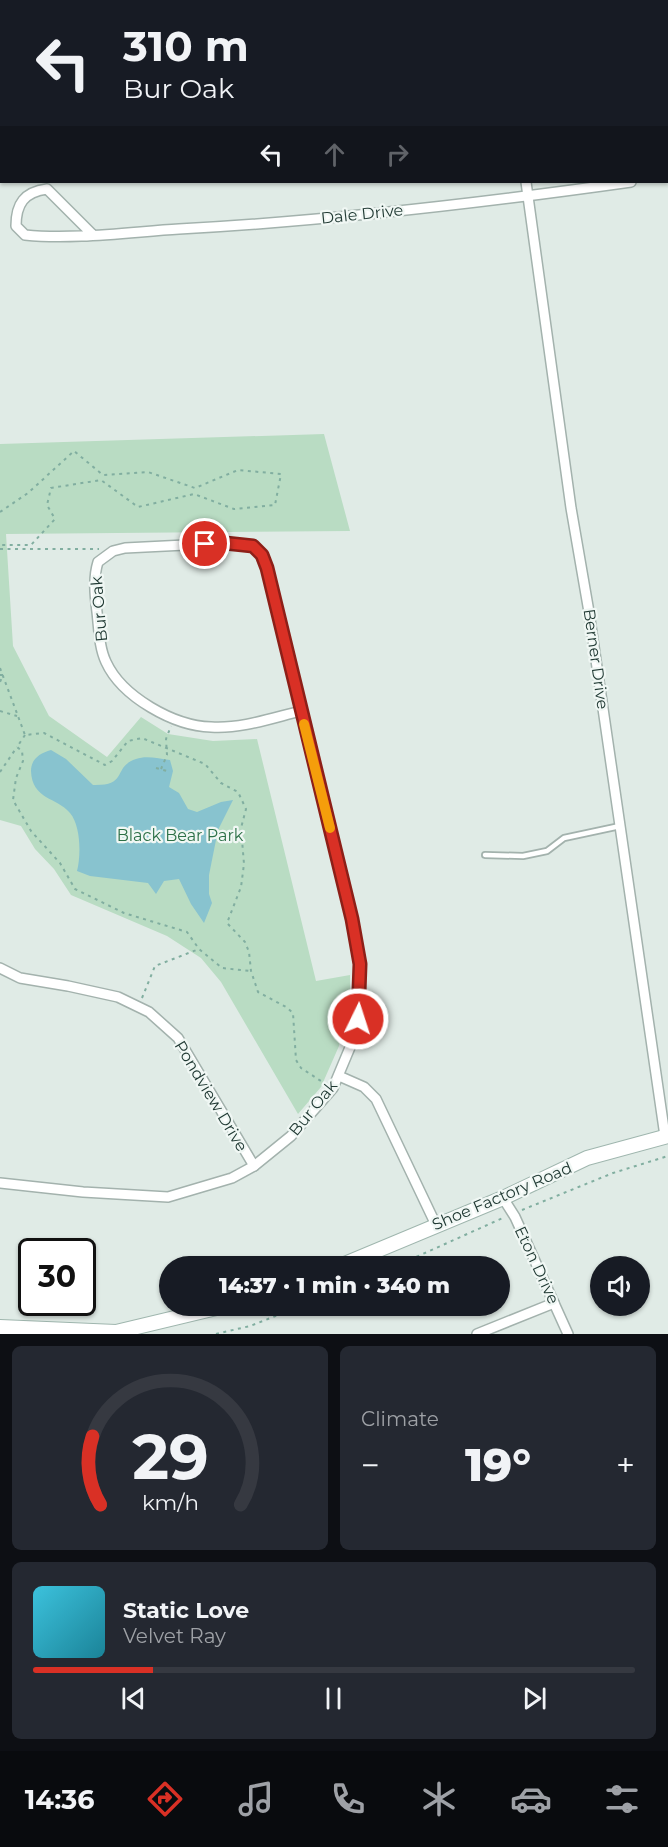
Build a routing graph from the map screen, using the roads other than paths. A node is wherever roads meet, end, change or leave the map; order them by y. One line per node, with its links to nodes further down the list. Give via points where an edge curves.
1 (526, 183): 4 (street, Berner Drive)
2 (624, 183): 4 (street, Dale Drive)
3 (47, 185): 5 (street, Dale Drive); 5 (street, Dale Drive, via 22,201 16,212 16,226 25,235)
4 (528, 196): 5 (street, Dale Drive, via 264,224); 7 (street, Berner Drive)
5 (92, 234)
6 (301, 711): 6 (street, Bur Oak, via 267,568 253,546 225,543 125,548 98,562 95,586 106,662 131,692 163,714 192,725 232,727); 10 (street, Bur Oak, via 360,964 358,1019)
7 (620, 826): 8 (lane, via 564,838 547,851 523,856); 11 (street, Berner Drive)
8 (485, 855)
9 (0, 968): 12 (street, Pondview Drive, via 20,978 118,998 149,1012 178,1038)
10 (339, 1076): 12 (street, Bur Oak, via 291,1136); 15 (street, via 364,1087 376,1099)
11 (667, 1136): 14 (street, Shoe Factory Road, via 587,1158)
12 (254, 1166): 13 (street, Bur Oak, via 232,1178 168,1197)
13 (0, 1183)
14 (502, 1198): 15 (street, Shoe Factory Road); 17 (street, Eton Drive)
15 (436, 1225): 16 (street, Shoe Factory Road)
16 (363, 1256)
17 (554, 1303): 20 (street); 21 (street, Eton Drive)
18 (183, 1316): 19 (street, via 116,1332)
19 (0, 1327)
20 (477, 1334)
21 (568, 1334)

